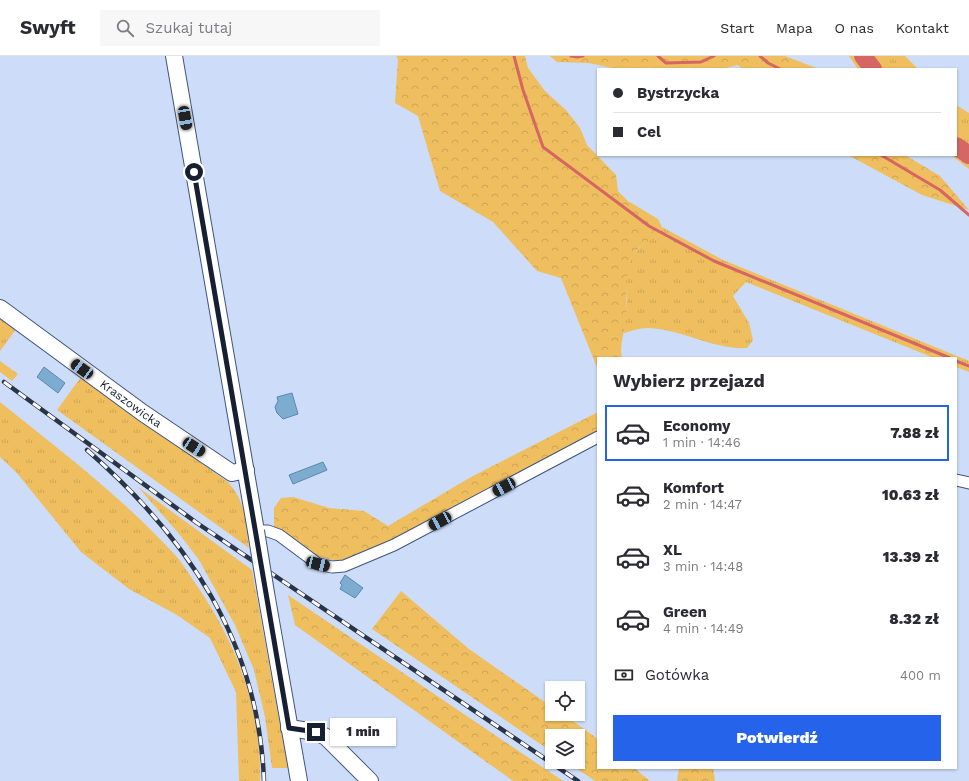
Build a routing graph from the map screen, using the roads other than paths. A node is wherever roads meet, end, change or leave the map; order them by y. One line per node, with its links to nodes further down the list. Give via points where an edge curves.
1 (174, 56): 4 (street)
2 (0, 308): 4 (street, Kraszowicka, via 143,413 232,473)
3 (597, 438): 7 (street, via 394,546 344,566 318,564 279,535 268,531)
4 (246, 470): 7 (street)
5 (957, 480): 6 (street)
6 (969, 483)
7 (256, 531): 8 (street, bridge)
8 (289, 728): 9 (street); 10 (street, via 316,732 326,737)
9 (299, 781)
10 (370, 781)

